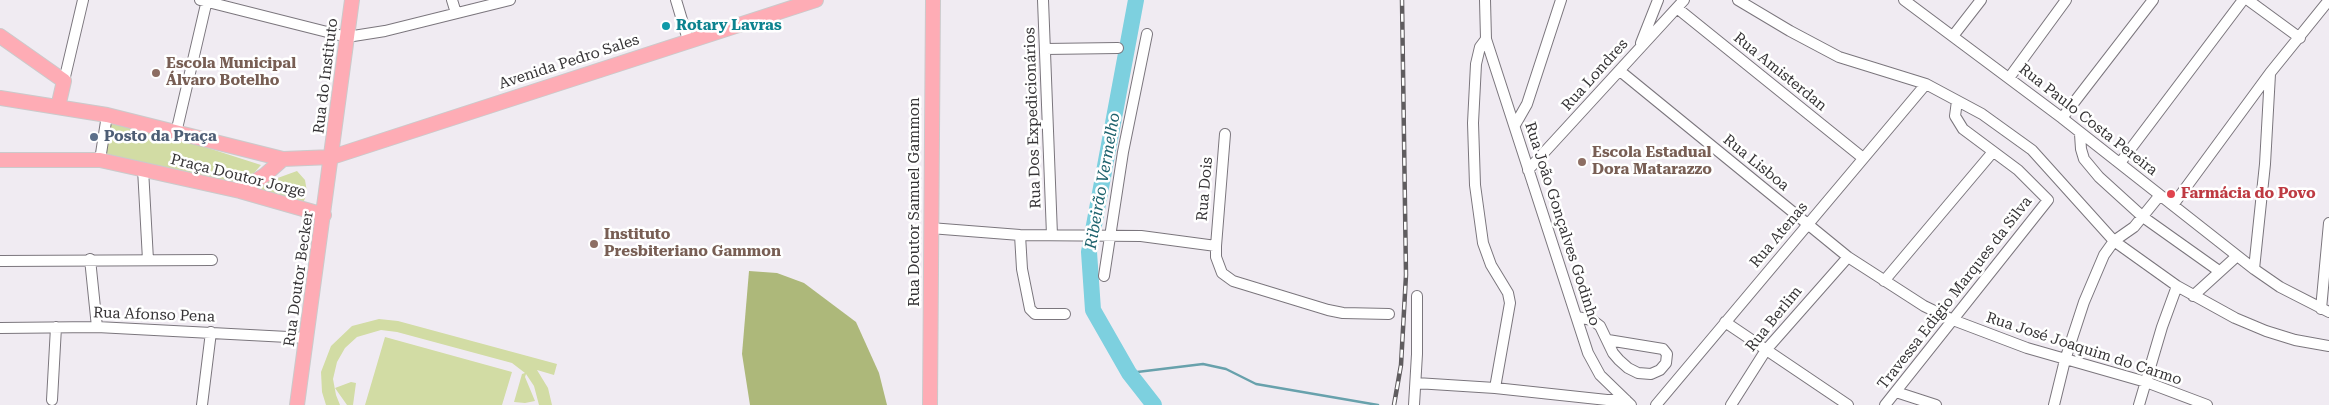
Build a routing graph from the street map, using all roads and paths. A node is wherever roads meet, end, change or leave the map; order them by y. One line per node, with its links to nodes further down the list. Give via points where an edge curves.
1 (83, 0): 37 (street)
2 (352, 0): 27 (main road, Rua do Instituto)
3 (452, 0): 23 (street)
4 (510, 0): 23 (street)
5 (676, 0): 29 (street)
6 (816, 0): 29 (main road, Avenida Pedro Sales)
7 (933, 0): 64 (main road, Rua Doutor Samuel Gammon)
8 (1043, 0): 32 (street, Rua Dos Expedicionários)
9 (1485, 0): 30 (street)
10 (1561, 0): 44 (street, via 1523,115)
11 (1658, 0): 33 (street)
12 (1684, 0): 22 (street, Rua Londres)
13 (1738, 0): 38 (street, via 1839,56)
14 (1904, 0): 26 (street, Rua Paulo Costa Pereira)
15 (1981, 0): 26 (street)
16 (2066, 0): 36 (street)
17 (2153, 0): 43 (street)
18 (2243, 0): 54 (street)
19 (2248, 0): 28 (street)
20 (2328, 0): 28 (street)
21 (205, 1): 27 (street); 45 (street)
22 (1677, 8): 33 (street, Rua Londres); 50 (street, Rua Amisterdan)
23 (456, 13): 27 (street)
24 (1147, 34): 66 (street)
25 (0, 36): 37 (main road)
26 (1953, 36): 36 (street, Rua Paulo Costa Pereira)
27 (347, 38): 49 (main road, Rua do Instituto)
28 (2300, 38): 35 (street)
29 (688, 40): 49 (main road, Avenida Pedro Sales)
30 (1486, 40): 44 (street, Rua João Gonçalves Godinho); 100 (street, via 1480,47 1476,64 1473,123 1475,185 1483,244 1491,265 1508,292 1510,303)
31 (1118, 48): 32 (street)
32 (1045, 49): 67 (street, Rua Dos Expedicionários)
33 (1638, 49): 34 (street, Rua Londres)
34 (1620, 71): 56 (street, Rua Londres); 63 (street, Rua Lisboa)
35 (2270, 73): 59 (street); 76 (street)
36 (2008, 78): 43 (street, Rua Paulo Costa Pereira)
37 (64, 81): 41 (main road)
38 (1926, 84): 40 (street); 50 (street, Rua Atenas)
39 (0, 98): 41 (main road, Avenida Pedro Sales)
40 (1957, 101): 48 (street, via 1955,116 1958,124); 68 (street, via 1982,114 2032,150)
41 (58, 107): 42 (main road, Avenida Pedro Sales)
42 (107, 115): 45 (main road, Avenida Pedro Sales); 53 (street)
43 (2062, 118): 47 (street, Rua Paulo Costa Pereira)
44 (1515, 125): 56 (street, Rua João Gonçalves Godinho)
45 (176, 133): 51 (main road, Avenida Pedro Sales)
46 (1225, 134): 69 (street, Rua Dois)
47 (2080, 134): 54 (street, Rua Paulo Costa Pereira); 61 (street, via 2084,159)
48 (1992, 153): 79 (street); 87 (street, Travessa Edigio Marques da Silva, via 2018,170 2048,200)
49 (332, 157): 51 (main road, Avenida Pedro Sales); 60 (main road, Rua Doutor Becker)
50 (1864, 158): 63 (street, Rua Atenas)
51 (282, 159): 57 (main road)
52 (0, 160): 53 (main road, Praça Doutor Jorge)
53 (100, 160): 55 (main road, Praça Doutor Jorge)
54 (2120, 164): 58 (street, Rua Paulo Costa Pereira)
55 (143, 169): 57 (main road, Praça Doutor Jorge); 73 (street)
56 (1528, 170): 86 (street, Rua João Gonçalves Godinho)
57 (240, 191): 60 (main road, Praça Doutor Jorge)
58 (2160, 195): 59 (street, Rua Paulo Costa Pereira); 61 (street)
59 (2173, 205): 70 (street, Rua Paulo Costa Pereira)
60 (324, 215): 93 (main road, Rua Doutor Becker)
61 (2142, 217): 68 (street, via 2128,233); 77 (street)
62 (2329, 223): 83 (street)
63 (1808, 224): 71 (street, Rua Lisboa); 88 (street, Rua Atenas)
64 (930, 228): 65 (street); 107 (main road, Rua Doutor Samuel Gammon)
65 (1020, 234): 67 (street); 84 (street, via 1025,292 1030,309 1035,314)
66 (1107, 234): 67 (street); 69 (street); 78 (street)
67 (1052, 235)
68 (2114, 241): 80 (street); 97 (street, via 2097,269)
69 (1216, 246): 85 (street, Rua Dois, via 1218,266 1233,281 1343,313)
70 (2237, 256): 76 (street, Rua Paulo Costa Pereira); 77 (street)
71 (1848, 257): 79 (street, Rua Lisboa); 96 (street, Rua Berlim)
72 (90, 259): 73 (street); 75 (street); 90 (street)
73 (148, 260): 74 (street)
74 (212, 260)
75 (0, 261)
76 (2254, 269): 83 (street, Rua Paulo Costa Pereira, via 2280,287)
77 (2219, 271): 82 (street)
78 (1104, 276)
79 (1884, 281): 87 (street, Rua Lisboa)
80 (2177, 286): 82 (street); 98 (street)
81 (1417, 296): 99 (street)
82 (2194, 296): 95 (street, via 2266,331)
83 (2325, 310)
84 (1065, 314)
85 (1389, 314)
86 (1577, 318): 94 (street, via 1595,321); 104 (street, Rua João Gonçalves Godinho, via 1594,367 1606,383)
87 (1953, 320): 97 (street, Rua José Joaquim do Carmo); 101 (street, Travessa Edigio Marques da Silva)
88 (1725, 322): 96 (street); 109 (street, Rua Atenas)
89 (56, 327): 90 (street, Rua Afonso Pena); 91 (street, Rua Afonso Pena); 102 (street)
90 (97, 327): 92 (street, Rua Afonso Pena)
91 (0, 328)
92 (211, 332): 93 (street, Rua Afonso Pena); 105 (street)
93 (307, 338): 106 (main road, Rua Doutor Becker)
94 (1608, 340): 94 (street, via 1619,360 1638,373 1651,374 1666,363 1667,354 1663,349)
95 (2329, 346)
96 (1766, 350): 110 (street, Rua Berlim); 111 (street)
97 (2065, 360): 98 (street, Rua José Joaquim do Carmo); 114 (street)
98 (2146, 382): 115 (street); 116 (street, Rua José Joaquim do Carmo)
99 (1416, 383): 100 (street); 108 (street)
100 (1495, 388): 104 (street)
101 (1896, 392): 103 (street); 112 (street, Travessa Edigio Marques da Silva)
102 (52, 400)
103 (1912, 401): 113 (street)
104 (1629, 402)
105 (202, 405)
106 (297, 405)
107 (930, 405)
108 (1414, 405)
109 (1656, 405)
110 (1731, 405)
111 (1848, 405)
112 (1886, 405)
113 (1936, 405)
114 (2054, 405)
115 (2139, 405)
116 (2207, 405)

